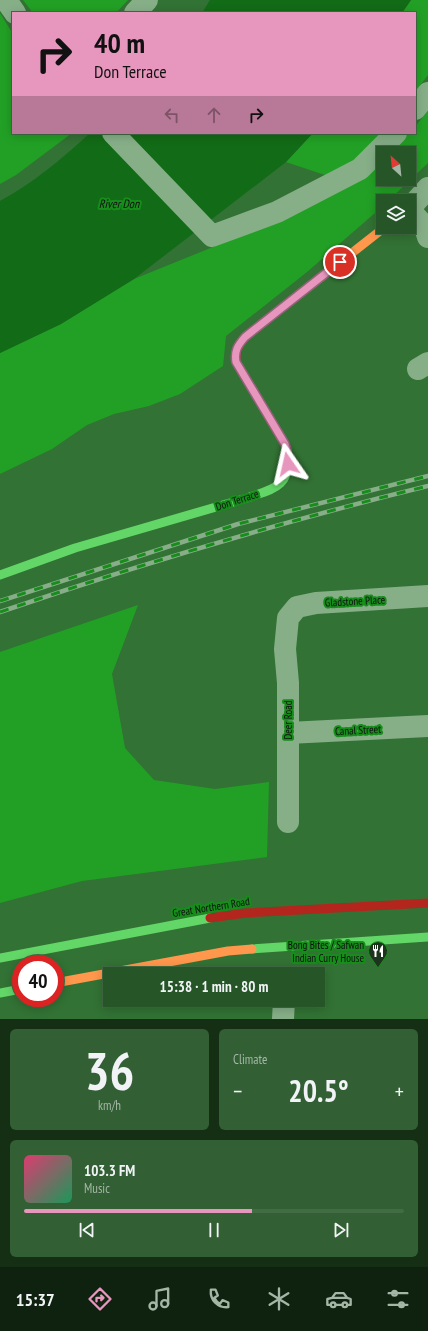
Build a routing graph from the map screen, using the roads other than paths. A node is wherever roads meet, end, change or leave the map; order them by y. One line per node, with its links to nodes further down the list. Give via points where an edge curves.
1 (6, 0): 3 (street)
2 (147, 0): 4 (street)
3 (14, 12)
4 (136, 12)
5 (428, 93): 6 (street)
6 (416, 108)
7 (113, 134): 8 (street, via 212,236 277,212 360,169)
8 (395, 134)
9 (428, 188): 10 (street)
10 (416, 201)
11 (416, 217): 13 (street, via 425,227)
12 (376, 234): 14 (main road, Don Terrace, via 245,337 236,349 236,362 287,450 288,471 284,481 274,488 247,498 75,548)
13 (428, 237)
14 (0, 575)
15 (428, 596): 16 (street, Gladstone Place, via 316,603 297,607)
16 (288, 618): 18 (street, Deer Road, via 285,649)
17 (428, 726): 18 (street, Canal Street)
18 (288, 733): 19 (street, Deer Road)
19 (288, 822)
20 (428, 902): 22 (main road, Great Northern Road, via 246,913)
21 (428, 937): 23 (main road, via 294,944 228,951)
22 (0, 958)
23 (64, 981)
24 (12, 991): 25 (main road)
25 (0, 993)
26 (284, 1007): 27 (street)
27 (283, 1019)

